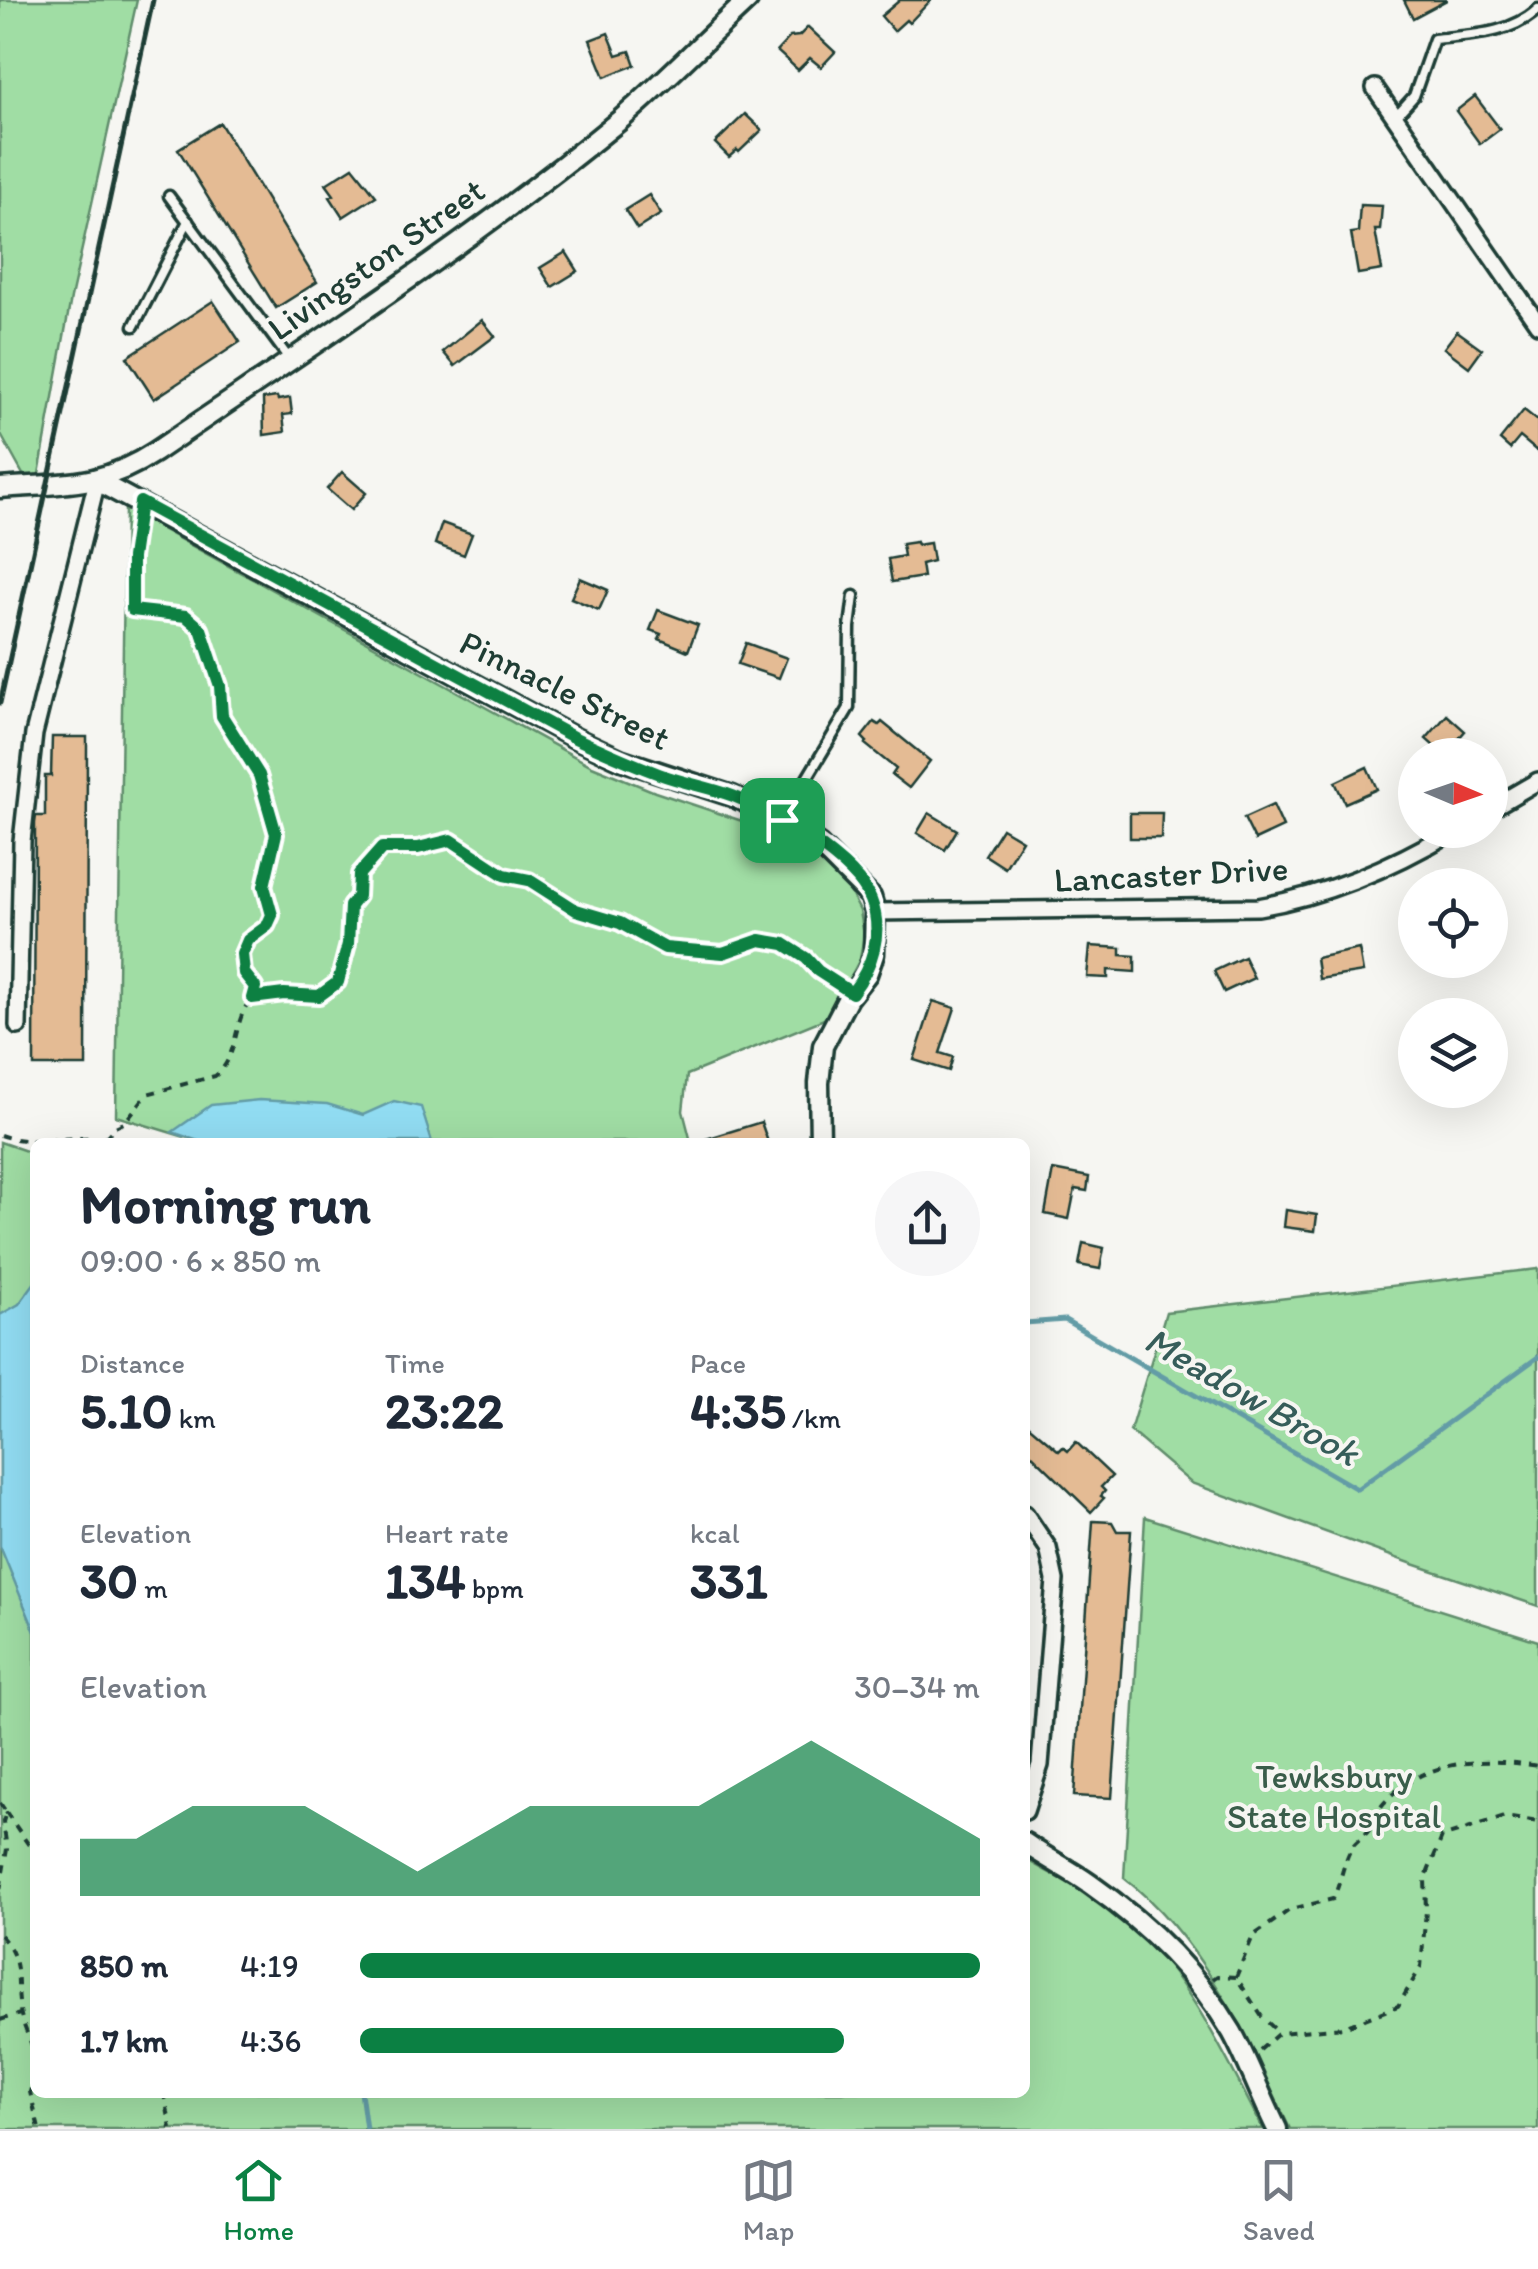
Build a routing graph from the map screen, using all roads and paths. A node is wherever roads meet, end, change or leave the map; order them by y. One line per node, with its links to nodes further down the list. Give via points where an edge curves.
1 (748, 0): 9 (street, Livingston Street, via 617,122)
2 (1538, 9): 4 (lane, via 1489,33 1434,39 1414,96)
3 (1376, 88): 4 (street)
4 (1395, 117): 7 (street)
5 (169, 196): 6 (lane)
6 (188, 221): 8 (lane); 9 (lane)
7 (1538, 324)
8 (134, 326)
9 (290, 360): 10 (street, Livingston Street, via 140,462)
10 (98, 480): 11 (street, Livingston Street); 12 (street, Pinnacle Street); 21 (street, via 34,734 22,841)
11 (0, 488)
12 (140, 502): 16 (street, Pinnacle Street, via 575,738); 20 (path, via 132,610 186,616 201,629 220,686 222,716 256,767 276,828 264,886 272,915 242,954 244,973 255,987)
13 (854, 596): 16 (lane, via 849,708)
14 (1538, 781): 15 (street)
15 (1508, 798)
16 (782, 820): 18 (street, Pinnacle Street, via 856,880)
17 (1420, 848): 18 (street, Lancaster Drive, via 1346,886 1258,907)
18 (874, 912): 19 (street, via 874,954)
19 (852, 993): 20 (path, via 784,944 760,940 723,953 665,948 620,923 576,910 529,880 504,875 451,840 382,848 359,874 338,982 319,996); 24 (street, via 823,1046)
20 (252, 998): 23 (path, via 223,1069 147,1094)
21 (18, 1026)
22 (0, 1134): 25 (path)
23 (106, 1138)
24 (820, 1138)
25 (30, 1141)
26 (1030, 1521): 28 (street, via 1048,1548 1055,1580 1040,1765)
27 (1538, 1766): 36 (path, via 1470,1761 1405,1784 1351,1849 1333,1899 1291,1909 1254,1936)
28 (1030, 1796)
29 (0, 1804): 30 (path)
30 (6, 1812): 33 (path); 34 (path)
31 (1538, 1822): 41 (path, via 1505,1817 1442,1837 1425,1879 1421,1967 1398,2006 1344,2026)
32 (1030, 1846): 37 (street, via 1128,1913)
33 (30, 1847)
34 (0, 1890)
35 (0, 1935): 38 (path, via 14,1949)
36 (1236, 1977): 37 (path, via 1217,1976); 41 (path)
37 (1201, 1986): 42 (street)
38 (20, 2014): 39 (path); 40 (path)
39 (0, 2020)
40 (30, 2029)
41 (1279, 2033): 42 (path)
42 (1246, 2064): 47 (street)
43 (31, 2098): 45 (path)
44 (165, 2098): 46 (path)
45 (39, 2129)
46 (171, 2129)
47 (1277, 2129)

